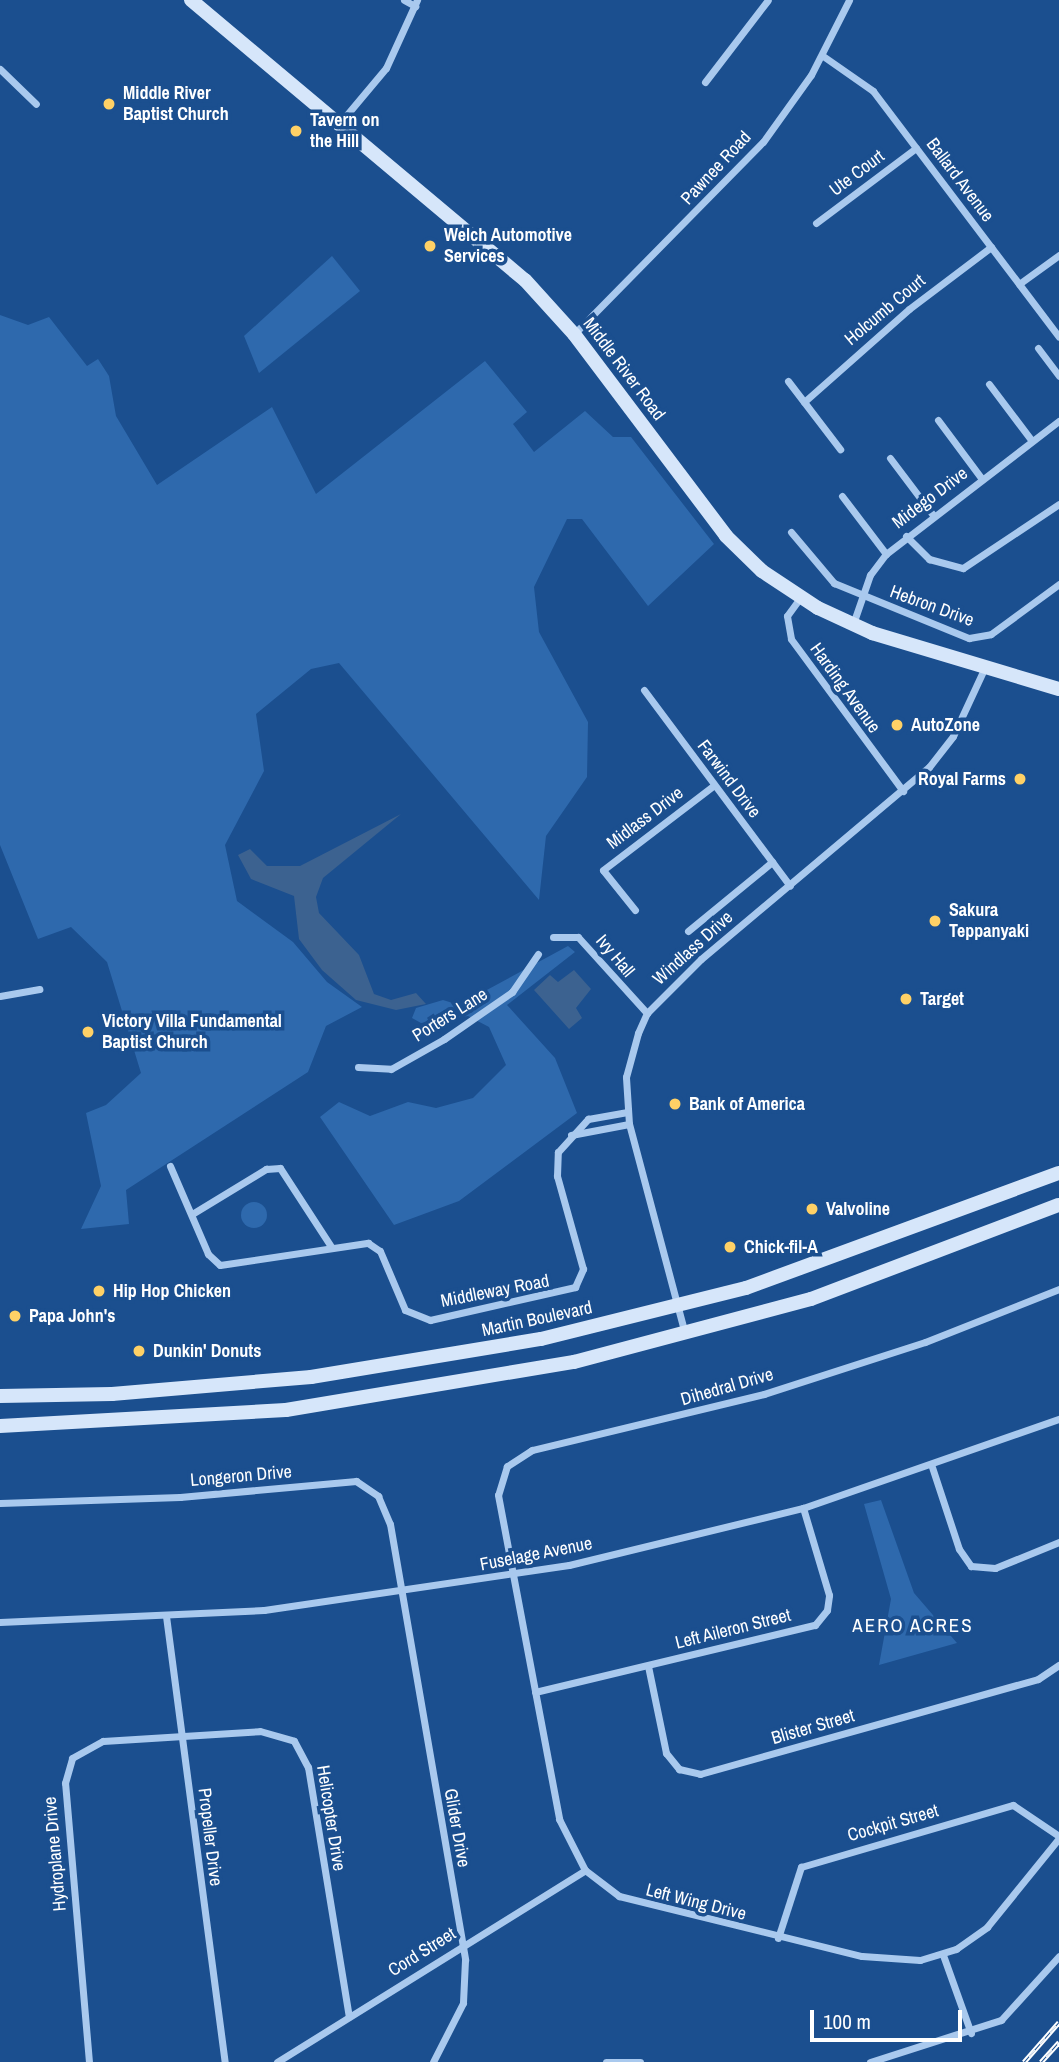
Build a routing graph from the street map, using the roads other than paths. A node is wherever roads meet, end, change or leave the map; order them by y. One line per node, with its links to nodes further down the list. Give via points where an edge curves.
1 (191, 0): 10 (main road, Middle River Road)
2 (404, 0): 5 (street)
3 (768, 0): 8 (street)
4 (849, 0): 6 (street, Pawnee Road)
5 (416, 3): 10 (street, via 386,68)
6 (823, 56): 11 (street, Ballard Avenue, via 868,86); 16 (street, Pawnee Road, via 762,142)
7 (0, 69): 9 (street)
8 (705, 82)
9 (36, 104)
10 (340, 124): 16 (main road, Middle River Road, via 502,258)
11 (916, 148): 12 (street, Ute Court); 13 (street, Ballard Avenue)
12 (816, 223)
13 (991, 247): 15 (street, Ballard Avenue); 22 (street, Holcumb Court, via 909,309)
14 (1059, 255): 15 (street)
15 (1019, 284): 17 (street, Ballard Avenue)
16 (574, 334): 37 (main road, Middle River Road, via 726,537)
17 (1059, 337)
18 (1038, 348): 19 (street)
19 (1059, 376)
20 (788, 382): 22 (street)
21 (989, 384): 25 (street)
22 (804, 402): 26 (street)
23 (938, 420): 28 (street)
24 (1059, 421): 25 (street, Midego Drive)
25 (1032, 441): 28 (street, Midego Drive)
26 (839, 449)
27 (890, 458): 31 (street)
28 (982, 478): 31 (street, Midego Drive)
29 (842, 496): 34 (street)
30 (1059, 504): 33 (street, via 963,568 929,559)
31 (933, 515): 33 (street, Midego Drive)
32 (791, 532): 36 (street, via 828,579)
33 (906, 537): 34 (street, Midego Drive)
34 (886, 554): 36 (street, Midego Drive)
35 (1059, 584): 36 (street, Hebron Drive, via 978,639)
36 (863, 597): 38 (street, Midego Drive)
37 (800, 598): 38 (main road, Middle River Road); 43 (street, Harding Avenue, via 787,616 791,639)
38 (852, 625): 39 (main road, Middle River Road)
39 (985, 667): 40 (main road, Middle River Road); 43 (street, Windlass Drive, via 953,736)
40 (1059, 689)
41 (645, 691): 42 (street, Farwind Drive)
42 (713, 786): 44 (street, Farwind Drive); 46 (street, Midlass Drive, via 603,870)
43 (903, 791): 45 (street, Windlass Drive)
44 (772, 862): 45 (street, Farwind Drive); 47 (street)
45 (790, 886): 52 (street, Windlass Drive)
46 (635, 910)
47 (688, 931)
48 (553, 937): 52 (street, Ivy Hall, via 578,937)
49 (538, 954): 53 (street, Porters Lane, via 512,992 444,1039 391,1069)
50 (39, 989): 51 (street)
51 (0, 996)
52 (647, 1013): 54 (street, via 626,1077)
53 (358, 1067)
54 (627, 1112): 55 (street); 56 (street, via 588,1119)
55 (629, 1124): 56 (street); 63 (street)
56 (571, 1136): 61 (street, Middleway Road, via 556,1167 584,1274 569,1291 422,1320 405,1310 374,1246 351,1242)
57 (170, 1166): 60 (street)
58 (1059, 1173): 63 (main road, Martin Boulevard, via 852,1254)
59 (1059, 1205): 64 (main road, via 858,1283)
60 (192, 1214): 61 (street, Middleway Road, via 208,1254 220,1265); 61 (street, via 266,1169 280,1168)
61 (332, 1248)
62 (1059, 1289): 72 (street, Dihedral Drive, via 925,1342 764,1394 523,1454 507,1466 499,1487)
63 (679, 1306): 64 (street); 65 (main road, Martin Boulevard, via 429,1361 312,1377 125,1393)
64 (686, 1336): 67 (main road, via 368,1400 214,1417)
65 (0, 1396)
66 (1059, 1419): 68 (street, Fuselage Avenue)
67 (0, 1426)
68 (932, 1467): 70 (street, Fuselage Avenue); 71 (street, via 959,1549 971,1566 995,1568)
69 (0, 1503): 73 (street, Longeron Drive, via 180,1497 356,1481 378,1496 387,1513)
70 (803, 1508): 72 (street, Fuselage Avenue, via 660,1546); 77 (street, Left Aileron Street, via 829,1595 820,1621)
71 (1059, 1542)
72 (513, 1575): 73 (street, Fuselage Avenue); 78 (street, Left Wing Drive)
73 (400, 1594): 74 (street, Fuselage Avenue); 83 (street, Glider Drive)
74 (166, 1616): 75 (street, Fuselage Avenue); 79 (street, Propeller Drive)
75 (0, 1622)
76 (1059, 1665): 77 (street, Blister Street, via 1038,1679 700,1774 679,1769 666,1753)
77 (648, 1666): 78 (street, Left Aileron Street)
78 (535, 1692): 81 (street, Left Wing Drive, via 559,1819)
79 (181, 1736): 86 (street, Helicopter Drive, via 274,1731 301,1749); 88 (street, Hydroplane Drive, via 93,1743 68,1768); 89 (street, Propeller Drive)
80 (1059, 1837): 82 (street, Cockpit Street, via 1013,1805 807,1864 792,1876); 84 (street, via 987,1927)
81 (585, 1870): 82 (street, Left Wing Drive, via 618,1896 646,1907); 83 (street, Cord Street)
82 (778, 1938): 84 (street, Left Wing Drive, via 887,1961)
83 (463, 1945): 86 (street, Cord Street); 91 (street, Glider Drive, via 463,2003)
84 (943, 1955): 87 (street)
85 (1059, 1956): 87 (street, via 1010,2014)
86 (349, 2017): 90 (street, Cord Street)
87 (971, 2033): 94 (street)
88 (89, 2062)
89 (225, 2062)
90 (277, 2062)
91 (433, 2062)
92 (606, 2062): 93 (street)
93 (640, 2062)
94 (870, 2062)

